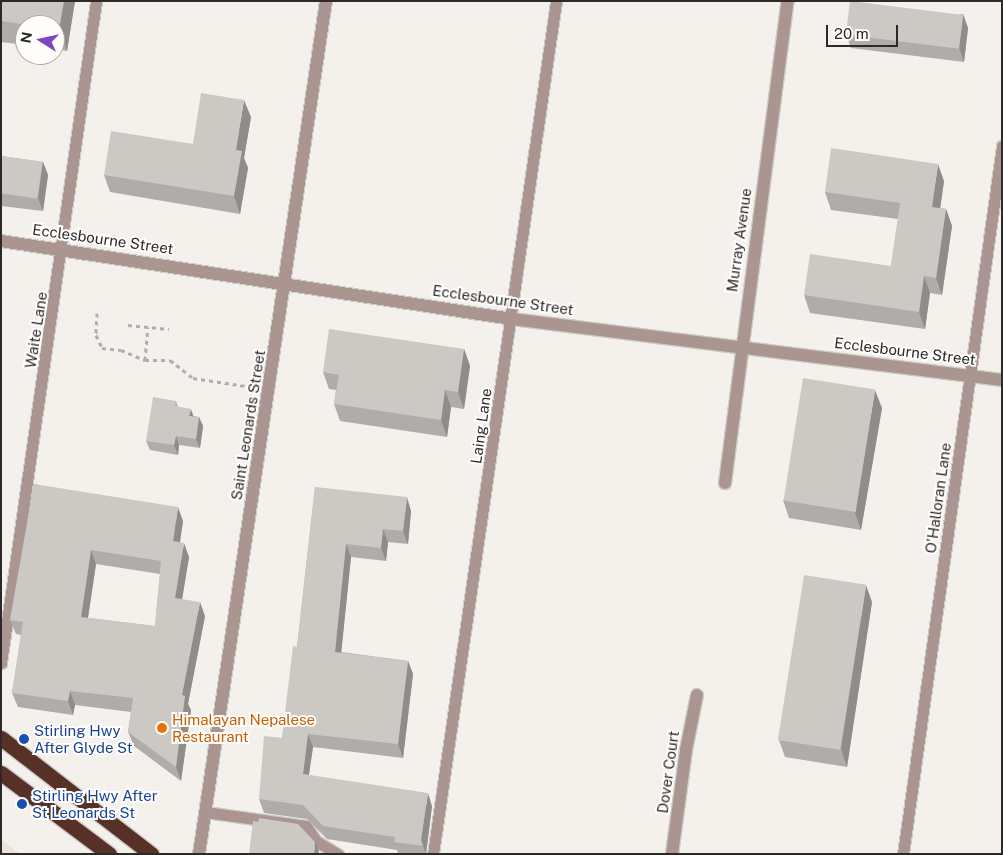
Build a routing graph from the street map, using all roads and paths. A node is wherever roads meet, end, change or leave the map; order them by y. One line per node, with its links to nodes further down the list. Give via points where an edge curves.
1 (96, 1): 7 (lane, Waite Lane)
2 (326, 1): 8 (street, Saint Leonards Street)
3 (556, 1): 10 (lane, Laing Lane)
4 (788, 1): 14 (street, Murray Avenue)
5 (1002, 146): 16 (lane, O'Halloran Lane)
6 (1, 241): 7 (street, Ecclesbourne Street)
7 (63, 250): 8 (street, Ecclesbourne Street); 20 (lane, Waite Lane)
8 (286, 282): 10 (street, Ecclesbourne Street); 18 (street, Saint Leonards Street)
9 (96, 313): 15 (path, via 96,335 102,348 121,350)
10 (512, 319): 14 (street, Ecclesbourne Street); 29 (lane, Laing Lane)
11 (128, 325): 12 (path)
12 (148, 327): 13 (path); 15 (path)
13 (169, 329)
14 (741, 346): 16 (street, Ecclesbourne Street); 19 (street, Murray Avenue)
15 (145, 360): 18 (path, via 170,360 193,378)
16 (970, 376): 17 (street, Ecclesbourne Street); 31 (lane, O'Halloran Lane)
17 (1002, 380)
18 (270, 389): 24 (street, Saint Leonards Street)
19 (725, 483)
20 (1, 663)
21 (697, 695): 30 (street, Dover Court)
22 (1, 738): 26 (highway)
23 (1, 773): 25 (highway)
24 (205, 812): 27 (street, Saint Leonards Street); 28 (lane, via 306,826 316,841)
25 (109, 854)
26 (151, 854)
27 (199, 854)
28 (338, 854)
29 (434, 854)
30 (672, 854)
31 (903, 854)

